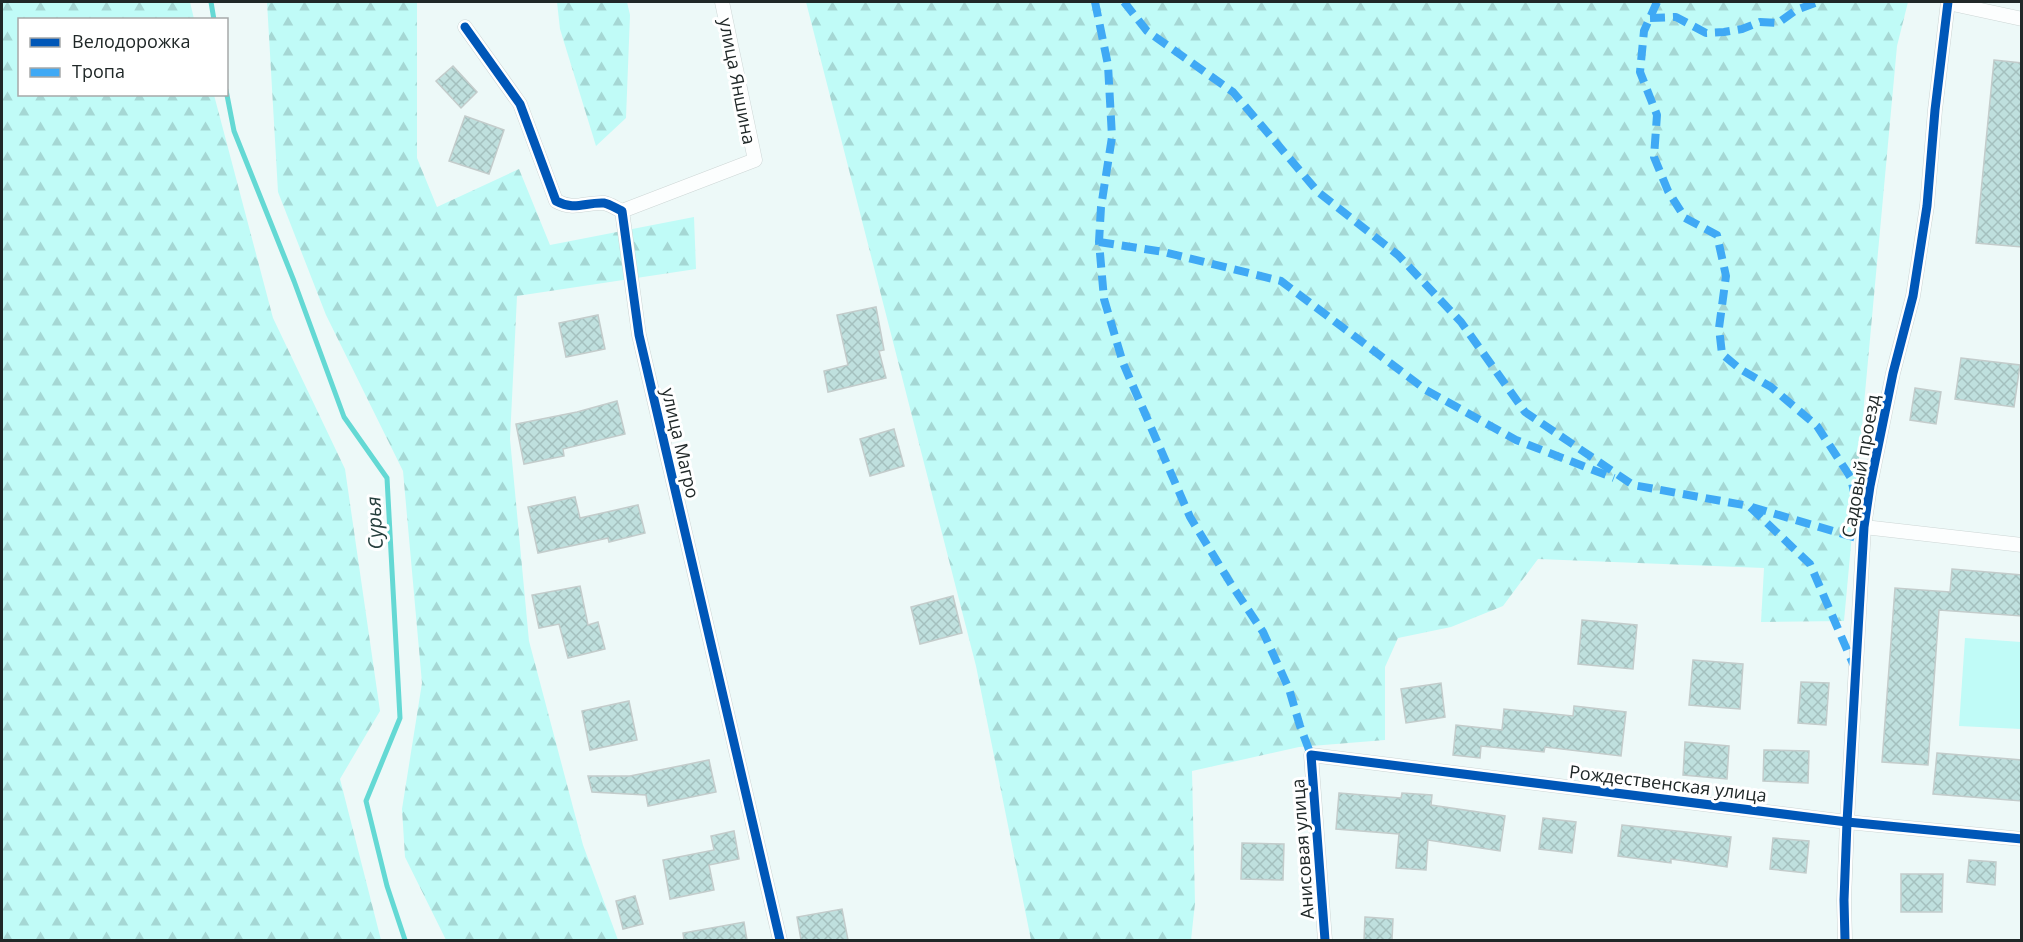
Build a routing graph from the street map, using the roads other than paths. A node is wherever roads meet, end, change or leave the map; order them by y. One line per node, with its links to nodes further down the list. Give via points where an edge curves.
1 (722, 2): 5 (street, улица Яншина, via 754,160)
2 (1948, 2): 3 (street); 6 (street, Садовый проезд, via 1927,206 1913,296 1893,374)
3 (2022, 19)
4 (465, 27): 5 (street, via 520,104 556,201 577,207 606,203)
5 (622, 211): 11 (street, улица Магро, via 639,334)
6 (1864, 527): 7 (street); 9 (street, Садовый проезд)
7 (2022, 545)
8 (1311, 755): 9 (street, Рождественская улица); 12 (street, Анисовая улица)
9 (1847, 822): 10 (street, Рождественская улица); 13 (street, Садовый проезд)
10 (2022, 839)
11 (780, 940)
12 (1325, 940)
13 (1845, 940)

